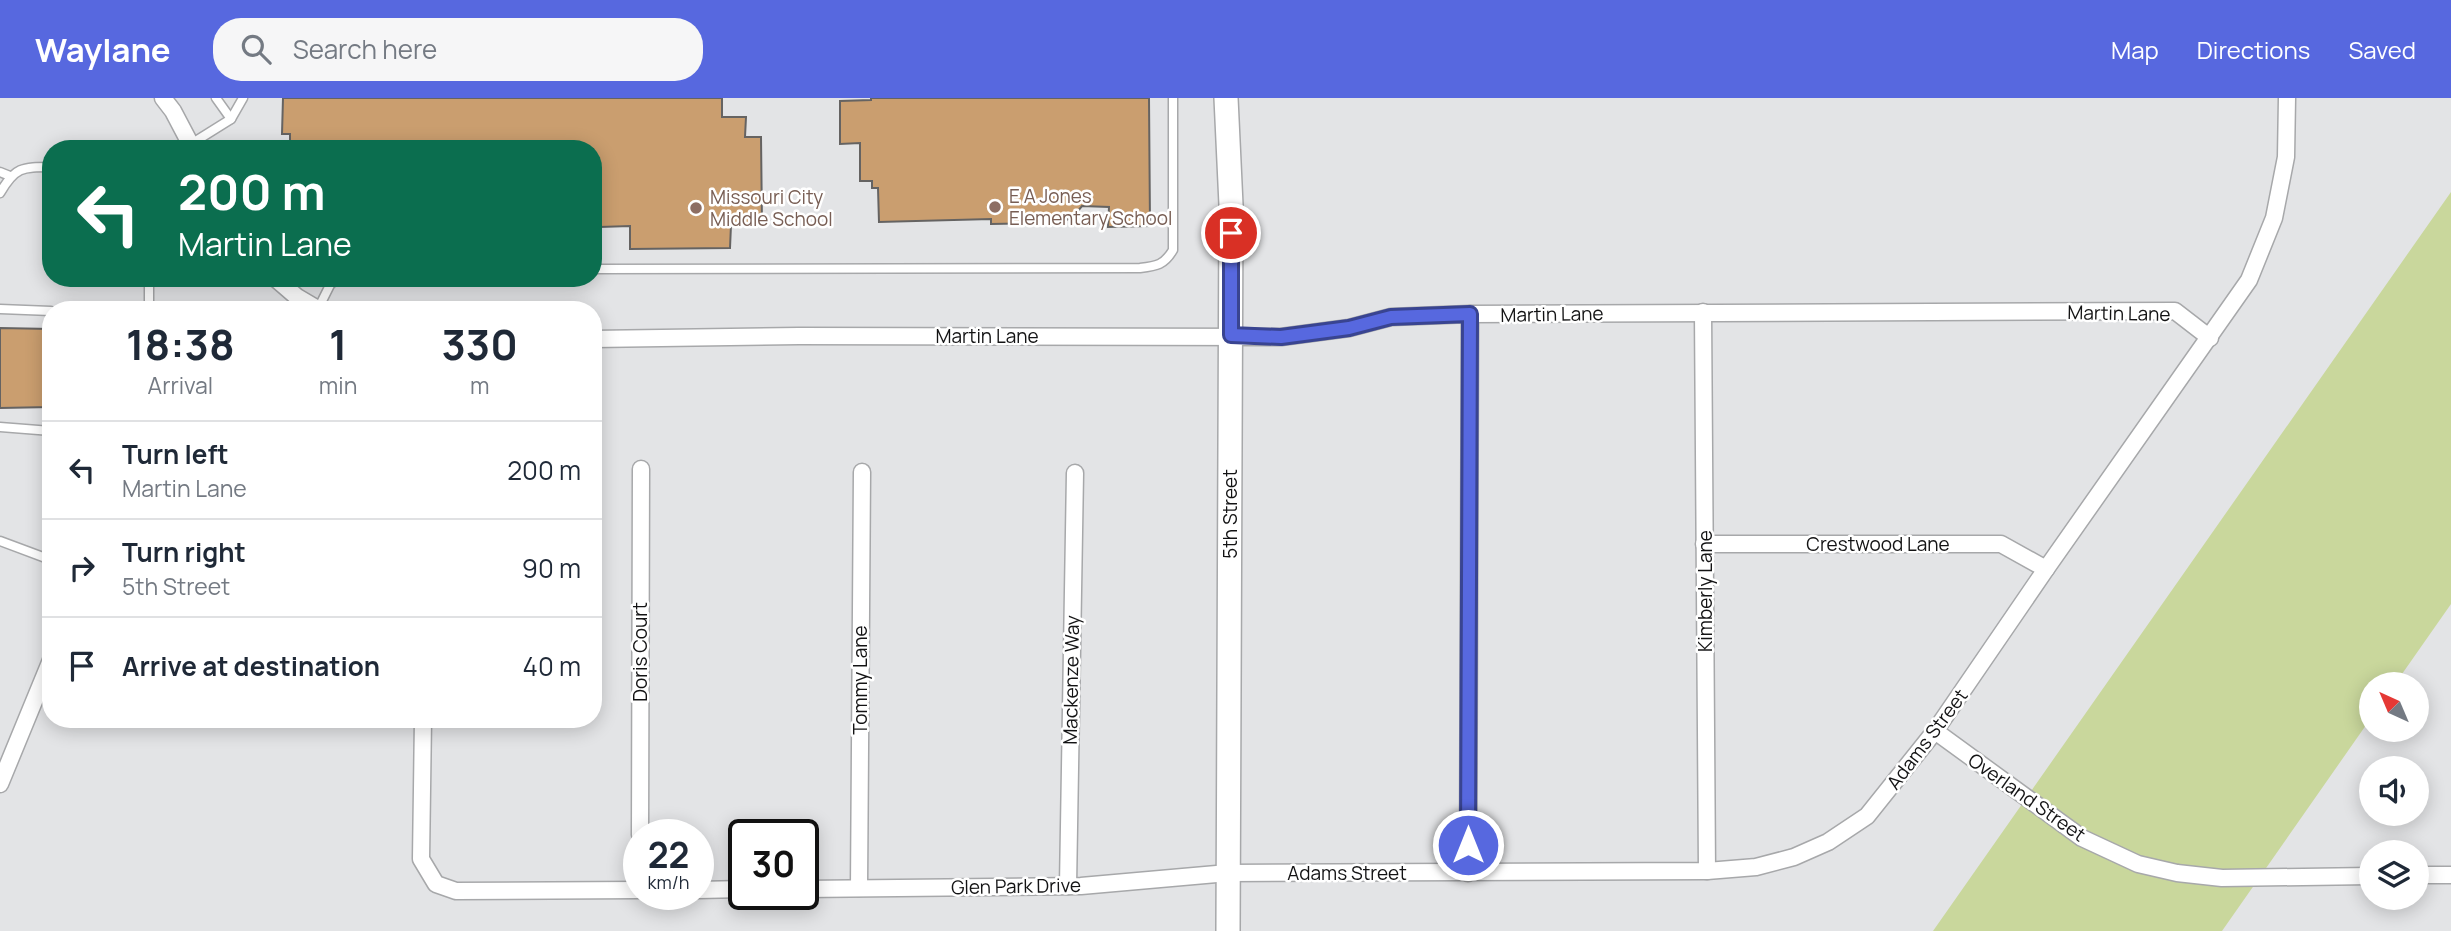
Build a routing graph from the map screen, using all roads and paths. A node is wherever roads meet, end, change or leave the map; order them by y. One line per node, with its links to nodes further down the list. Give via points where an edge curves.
1 (163, 98): 8 (street)
2 (216, 98): 7 (lane)
3 (243, 98): 7 (lane)
4 (1172, 98): 14 (lane, via 1173,250 1167,261 1154,266)
5 (1226, 98): 21 (main road, 5th Street)
6 (2287, 98): 22 (street, Adams Street, via 2286,157 2274,218 2249,280)
7 (231, 119): 9 (lane)
8 (189, 140)
9 (201, 140)
10 (42, 167): 12 (lane, via 24,167)
11 (0, 172): 12 (lane)
12 (10, 176): 13 (lane)
13 (0, 193)
14 (602, 269)
15 (285, 287): 16 (street)
16 (304, 301)
17 (0, 309): 18 (lane)
18 (42, 311)
19 (1703, 312): 20 (street, Martin Lane); 22 (street, Martin Lane, via 2175,311); 30 (street, Kimberly Lane)
20 (1470, 314): 21 (street, Martin Lane, via 1391,317 1281,337); 40 (street)
21 (1231, 335): 23 (street, Martin Lane); 39 (main road, 5th Street)
22 (2210, 338): 32 (street, Adams Street)
23 (602, 339)
24 (0, 427): 25 (lane)
25 (42, 429)
26 (640, 469): 37 (street, Doris Court)
27 (862, 472): 45 (street, Tommy Lane)
28 (1075, 473): 44 (street, Mackenze Way)
29 (0, 541): 31 (lane)
30 (1704, 544): 32 (street, Crestwood Lane, via 2001,544); 38 (street, Kimberly Lane)
31 (42, 557)
32 (2046, 569): 35 (street, Adams Street)
33 (42, 682): 36 (street)
34 (423, 728): 47 (street, via 421,859 436,884 456,891)
35 (1936, 731): 38 (street, Adams Street, via 1867,816 1828,842 1756,867); 43 (street, Overland Street, via 2082,838 2138,864 2222,878)
36 (0, 784)
37 (640, 819)
38 (1706, 871): 40 (street, Adams Street)
39 (1228, 873): 40 (street, Adams Street); 44 (street, Glen Park Drive); 48 (main road, 5th Street)
40 (1468, 873)
41 (2429, 875): 42 (street)
42 (2451, 875)
43 (2359, 876)
44 (1068, 886): 45 (street, Glen Park Drive)
45 (859, 888): 46 (street, Glen Park Drive)
46 (819, 889)
47 (623, 890)
48 (1228, 931)

